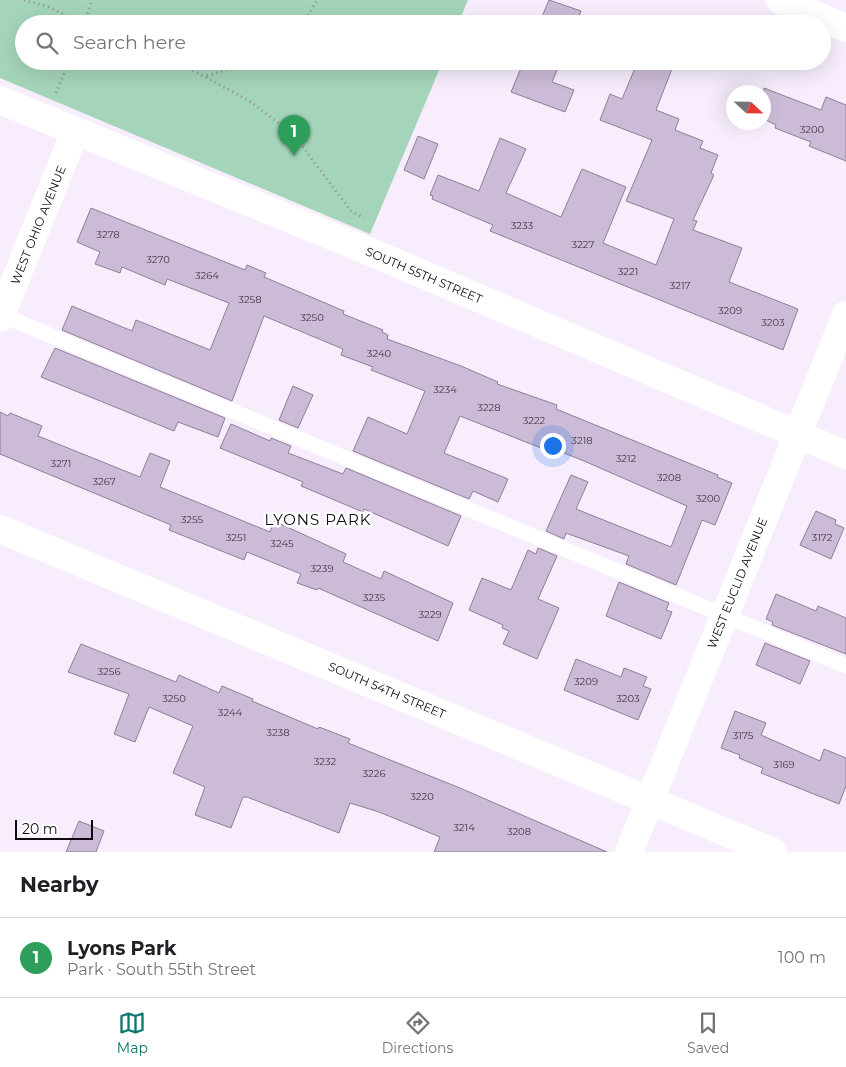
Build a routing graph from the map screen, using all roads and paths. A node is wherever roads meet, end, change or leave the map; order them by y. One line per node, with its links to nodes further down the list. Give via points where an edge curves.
1 (24, 0): 5 (path)
2 (92, 0): 6 (path)
3 (317, 0): 7 (path)
4 (780, 0): 8 (street)
5 (65, 15)
6 (87, 15)
7 (308, 15)
8 (815, 15)
9 (831, 22): 10 (street)
10 (846, 28)
11 (65, 70): 15 (path)
12 (194, 70): 14 (path)
13 (226, 70): 14 (path)
14 (206, 76): 18 (path, via 248,100 293,134 351,211)
15 (54, 99)
16 (0, 100): 17 (street, SOUTH 55TH STREET)
17 (75, 132): 20 (street, WEST OHIO AVENUE); 21 (street, SOUTH 55TH STREET, via 366,250)
18 (372, 222)
19 (846, 315): 21 (street, WEST EUCLID AVENUE)
20 (1, 316): 24 (lane)
21 (797, 434): 22 (street, SOUTH 55TH STREET); 24 (street, WEST EUCLID AVENUE)
22 (846, 455)
23 (0, 529): 26 (street, SOUTH 54TH STREET)
24 (724, 616): 25 (lane); 26 (street, WEST EUCLID AVENUE)
25 (846, 666)
26 (649, 800): 27 (street, WEST EUCLID AVENUE); 28 (street, SOUTH 54TH STREET)
27 (629, 852)
28 (773, 852)

